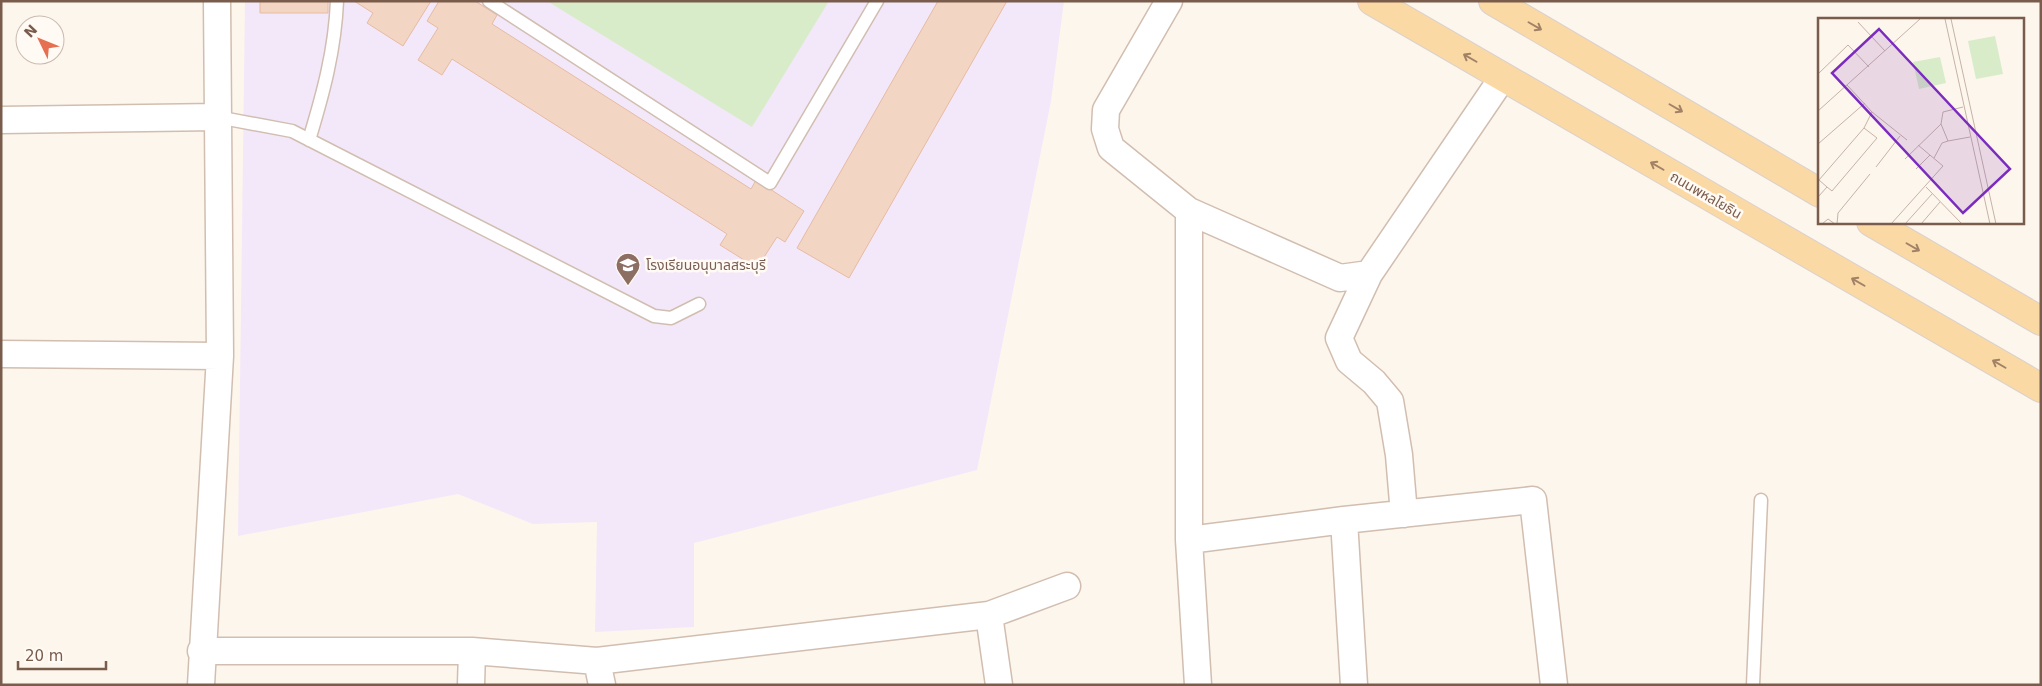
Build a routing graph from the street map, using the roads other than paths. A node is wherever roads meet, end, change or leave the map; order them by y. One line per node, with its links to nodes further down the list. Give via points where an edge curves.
1 (217, 1): 9 (street)
2 (337, 1): 11 (lane, via 336,31 325,87)
3 (489, 1): 4 (lane, via 770,183)
4 (877, 1)
5 (1170, 1): 13 (street, via 1106,110 1104,129 1111,148)
6 (1372, 1): 8 (main road, ถนนพหลโยธิน, one-way to 6)
7 (1493, 1): 12 (main road, one-way to 12)
8 (1503, 77): 15 (street); 20 (main road, ถนนพหลโยธิน, one-way to 8)
9 (217, 117): 10 (street); 11 (lane, via 292,131); 19 (street)
10 (1, 120)
11 (308, 140): 16 (lane, via 654,316 671,318)
12 (1818, 192)
13 (1189, 211): 15 (street, via 1340,278); 24 (street)
14 (1873, 224): 17 (main road, one-way to 17)
15 (1369, 274): 22 (street, via 1339,338 1349,361 1390,401 1400,455)
16 (699, 304)
17 (2041, 321)
18 (1, 354): 19 (street)
19 (220, 356): 27 (street)
20 (2041, 388)
21 (1761, 500): 36 (lane)
22 (1404, 514): 23 (street); 35 (street, via 1534,500)
23 (1344, 520): 24 (street); 34 (street)
24 (1189, 540): 33 (street)
25 (1067, 586): 26 (street)
26 (988, 615): 29 (street); 32 (street)
27 (201, 651): 28 (street); 30 (street)
28 (472, 651): 29 (street); 31 (street)
29 (600, 673)
30 (200, 685)
31 (471, 685)
32 (999, 685)
33 (1198, 685)
34 (1354, 685)
35 (1554, 685)
36 (1753, 685)

